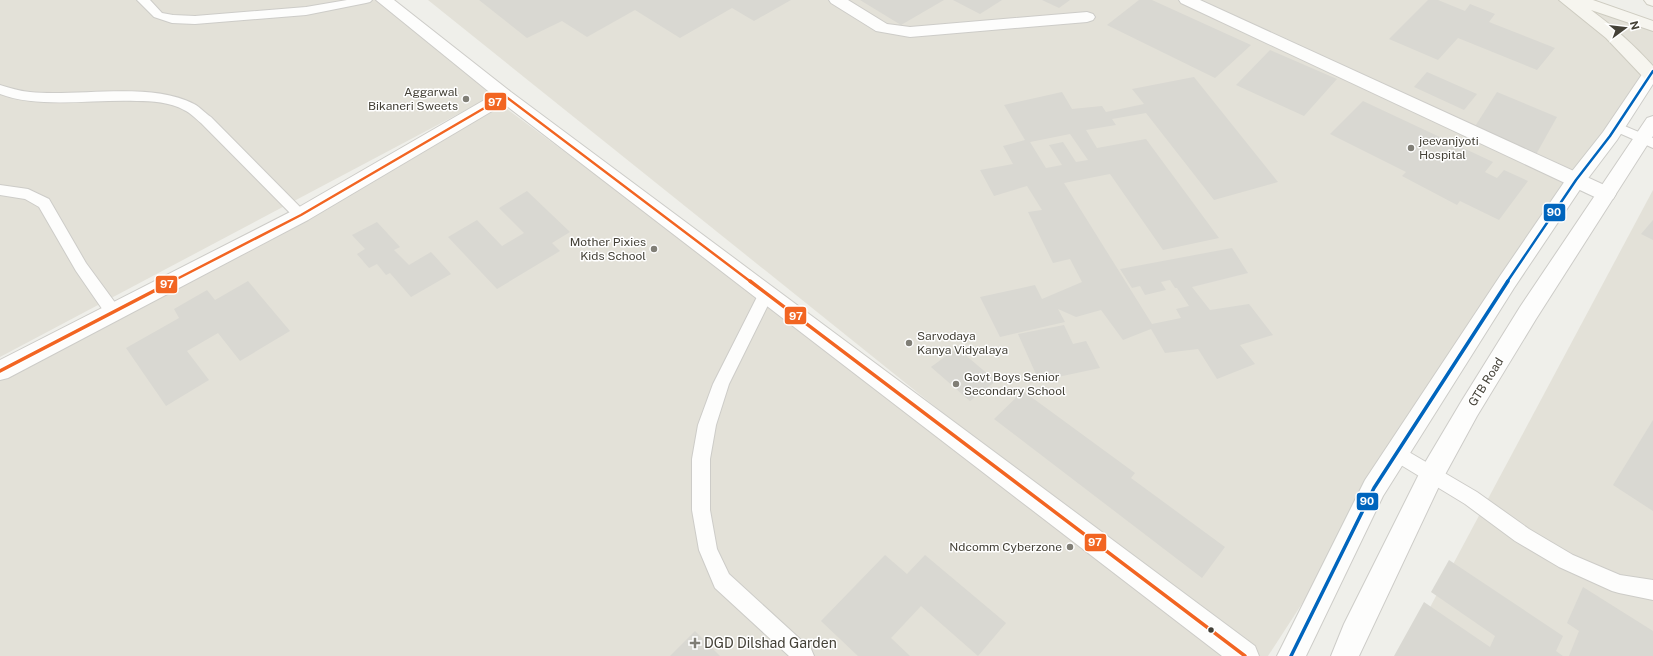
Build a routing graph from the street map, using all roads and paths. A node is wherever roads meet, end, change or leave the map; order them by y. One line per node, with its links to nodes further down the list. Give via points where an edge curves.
1 (142, 0): 2 (lane, via 158,15 172,19 196,20 306,11)
2 (366, 0)
3 (384, 0): 12 (street)
4 (837, 0): 8 (street, via 882,28 910,32)
5 (1187, 0): 15 (street)
6 (1567, 0): 10 (main road, via 1616,38)
7 (1578, 0): 9 (main road)
8 (1087, 17)
9 (1653, 26)
10 (1652, 73): 13 (street)
11 (0, 89): 18 (lane, via 15,95 41,97 163,99 189,107 206,120)
12 (505, 96): 18 (street); 19 (street)
13 (1615, 126): 14 (lane); 15 (street)
14 (1649, 135): 17 (street, GTB Road)
15 (1576, 180): 17 (street); 22 (street)
16 (0, 190): 20 (lane, via 28,194 44,203 80,267)
17 (1606, 194): 23 (street, GTB Road, via 1524,320)
18 (300, 215): 20 (street)
19 (766, 293): 25 (lane, via 721,384 707,425 700,459 701,510 708,550 722,581); 26 (street)
20 (113, 312): 21 (street)
21 (0, 371)
22 (1397, 453): 23 (lane); 27 (street, via 1374,488)
23 (1432, 474): 24 (lane, via 1566,562 1619,584); 28 (street, GTB Road)
24 (1653, 590)
25 (804, 656)
26 (1245, 656)
27 (1291, 656)
28 (1345, 656)

